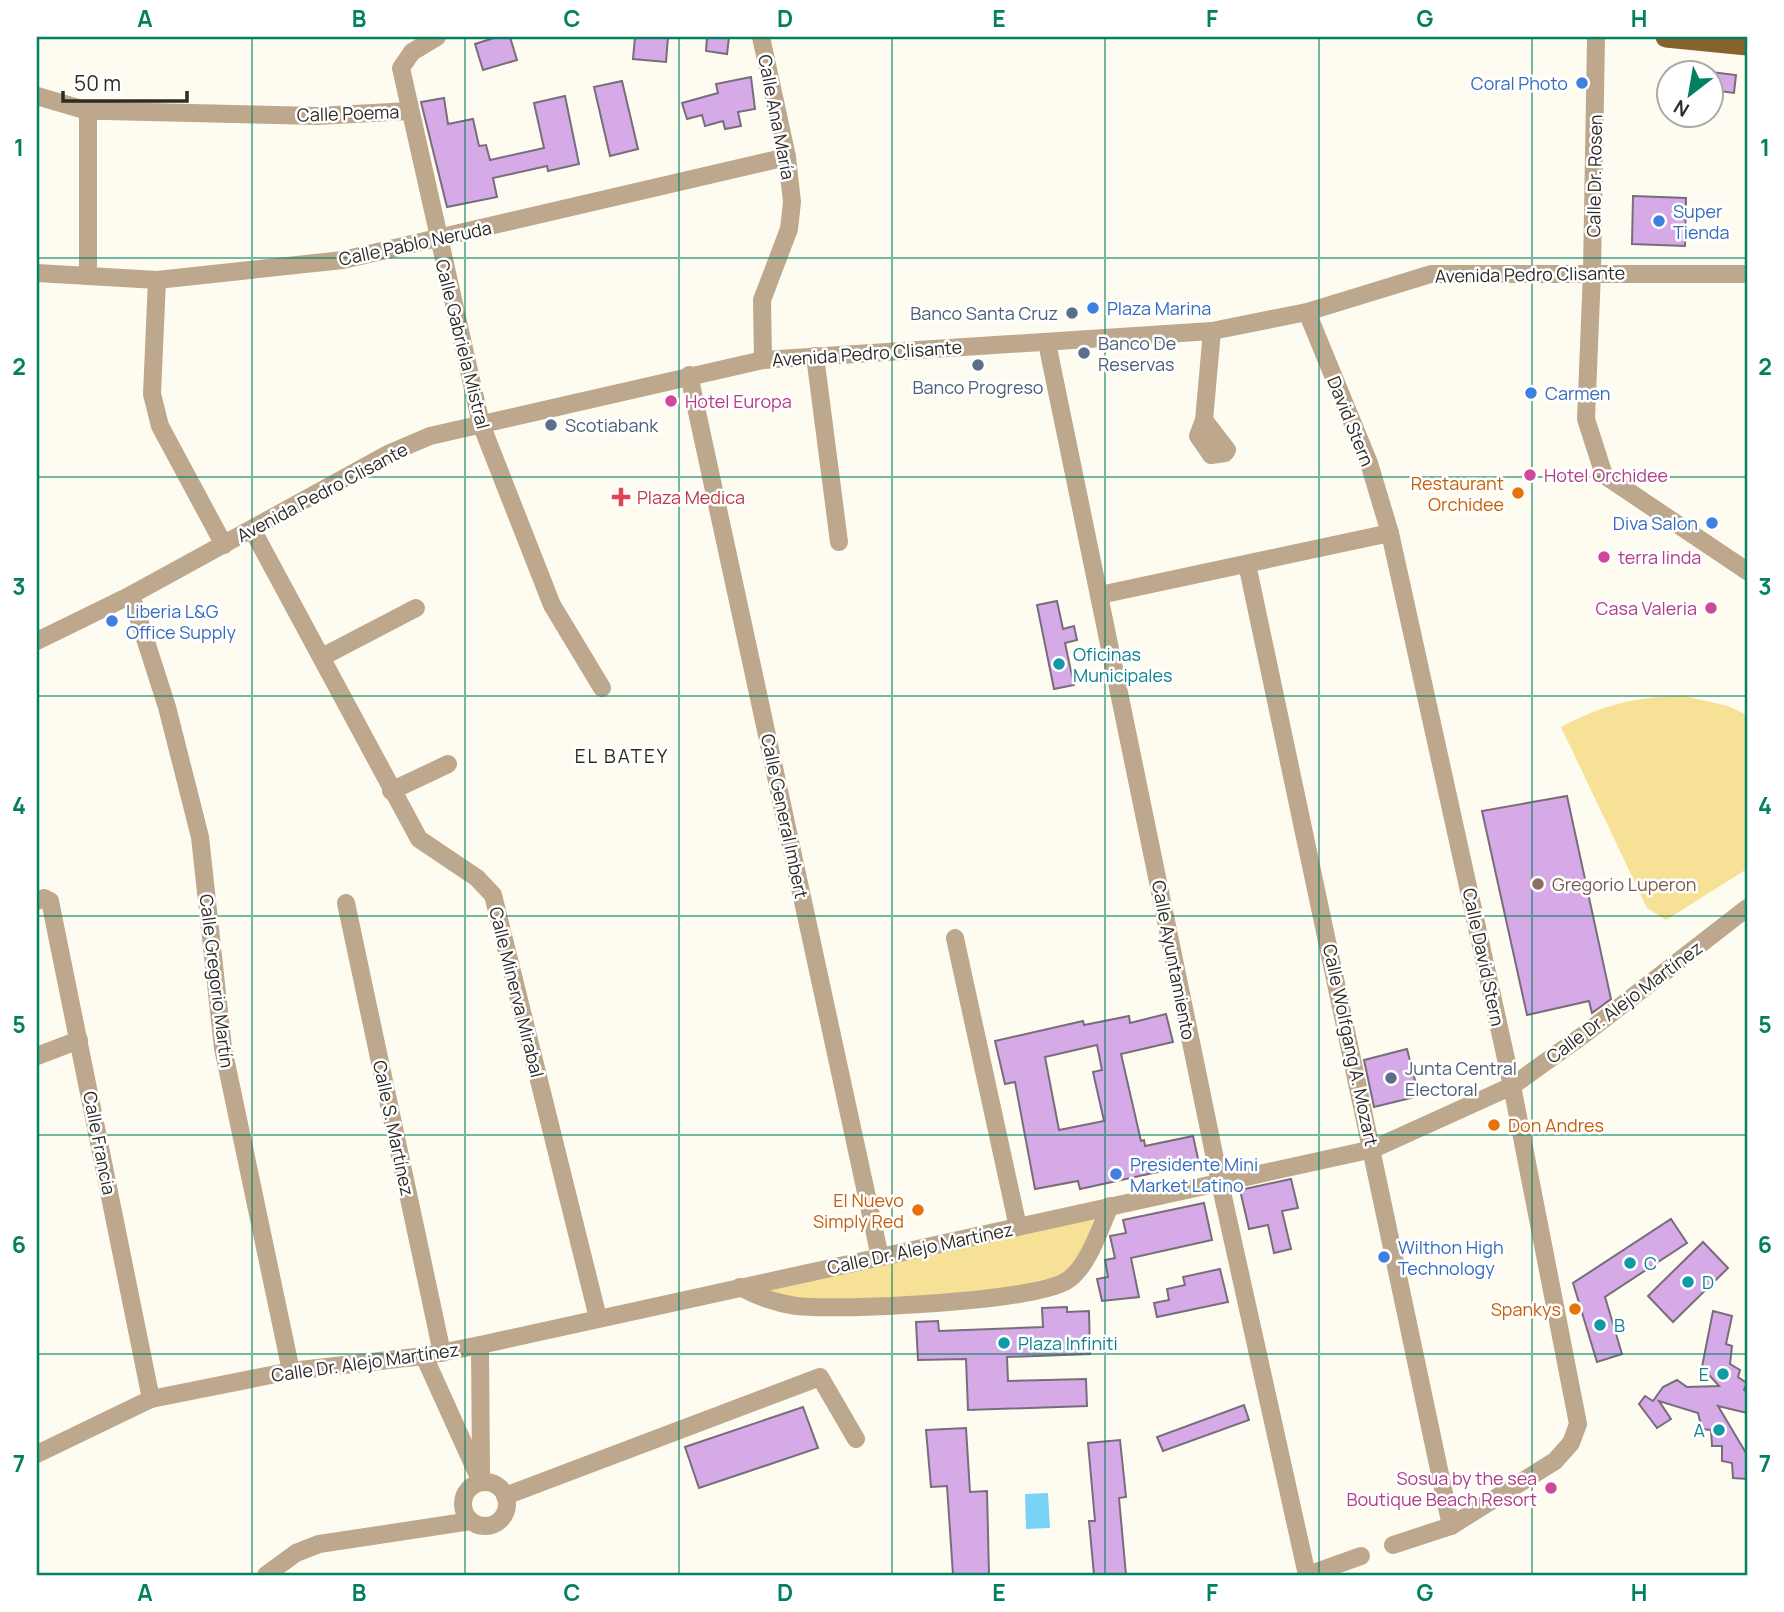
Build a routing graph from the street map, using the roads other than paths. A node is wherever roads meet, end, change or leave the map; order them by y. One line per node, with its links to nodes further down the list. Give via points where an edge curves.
1 (437, 37): 8 (street, Calle Gabriela Mistral, via 412,52 401,68)
2 (761, 37): 9 (street, Calle Ana María)
3 (1596, 37): 11 (street, Calle Dr. Rosen)
4 (1667, 37): 5 (main road)
5 (1747, 45)
6 (37, 96): 7 (street, Calle Poema)
7 (88, 111): 8 (street, Calle Poema, via 318,116); 14 (street)
8 (409, 111): 10 (street, Calle Gabriela Mistral)
9 (787, 157): 10 (street, Calle Pablo Neruda); 20 (street, Calle Ana María, via 792,216 762,300)
10 (438, 240): 15 (street, Calle Pablo Neruda, via 344,260); 23 (street, Calle Gabriela Mistral)
11 (1592, 272): 13 (street, Avenida Pedro Clisante); 16 (street, Avenida Pedro Clisante, via 1431,274); 29 (street, Calle Dr. Rosen, via 1586,419 1604,475)
12 (37, 273): 14 (street, Calle Pablo Neruda)
13 (1747, 274)
14 (88, 276): 15 (street, Calle Pablo Neruda)
15 (157, 280): 27 (street, via 152,394 160,426)
16 (1307, 312): 17 (street, Avenida Pedro Clisante); 25 (street, David Stern, via 1369,463)
17 (1212, 331): 18 (street, Avenida Pedro Clisante); 22 (street)
18 (1047, 343): 19 (street, Avenida Pedro Clisante); 30 (street, Calle Ayuntamiento)
19 (815, 356): 20 (street, Avenida Pedro Clisante); 26 (street)
20 (763, 360): 21 (street, Avenida Pedro Clisante)
21 (689, 375): 23 (street, Avenida Pedro Clisante); 49 (street, Calle General Imbert)
22 (1204, 420)
23 (481, 424): 24 (street, Avenida Pedro Clisante, via 430,436 390,453); 35 (street, Calle Gabriela Mistral, via 552,605)
24 (252, 529): 27 (street, Avenida Pedro Clisante); 34 (street, Calle Minerva Mirabal)
25 (1390, 533): 28 (street); 44 (street, Calle David Stern)
26 (839, 542)
27 (224, 545): 31 (street, Avenida Pedro Clisante)
28 (1247, 564): 30 (street); 45 (street, Calle Wolfgang A. Mozart)
29 (1747, 571)
30 (1100, 594): 46 (street, Calle Ayuntamiento)
31 (131, 595): 33 (street, Avenida Pedro Clisante); 54 (street, Calle Gregorio Martín, via 167,707 200,836 223,1048)
32 (416, 608): 34 (street)
33 (38, 637)
34 (322, 657): 37 (street, Calle Minerva Mirabal)
35 (602, 688)
36 (448, 764): 37 (street)
37 (391, 791): 51 (street, Calle Minerva Mirabal, via 425,845 477,878 493,895)
38 (37, 901): 42 (street, Calle Francia, via 50,901)
39 (346, 903): 53 (street, Calle S. Martínez)
40 (1747, 908): 44 (street, Calle Dr. Alejo Martínez)
41 (955, 938): 48 (street)
42 (79, 1040): 43 (street); 55 (street, Calle Francia)
43 (37, 1056)
44 (1512, 1086): 45 (street, Calle Dr. Alejo Martínez); 61 (street, Calle David Stern, via 1578,1424 1571,1443 1555,1461)
45 (1373, 1149): 46 (street, Calle Dr. Alejo Martínez); 61 (street, Calle Wolfgang A. Mozart)
46 (1220, 1183): 47 (street, Calle Dr. Alejo Martínez); 65 (street, Calle Ayuntamiento)
47 (1110, 1206): 48 (street, Calle Dr. Alejo Martínez); 50 (street, via 1076,1274 1041,1291 889,1306 798,1306 774,1302)
48 (1018, 1227): 49 (street, Calle Dr. Alejo Martínez)
49 (880, 1257): 50 (street, Calle Dr. Alejo Martínez)
50 (740, 1287): 51 (street, Calle Dr. Alejo Martínez)
51 (598, 1318): 52 (street, Calle Dr. Alejo Martínez)
52 (480, 1345): 53 (street, Calle Dr. Alejo Martínez); 58 (street)
53 (433, 1354): 54 (street, Calle Dr. Alejo Martínez); 58 (street, Calle S. Martínez)
54 (291, 1371): 55 (street, Calle Dr. Alejo Martínez)
55 (151, 1399): 57 (street, Calle Dr. Alejo Martínez)
56 (856, 1439): 59 (street, via 820,1377)
57 (37, 1454)
58 (481, 1482): 59 (street, via 495,1485); 60 (street, via 468,1489 463,1502)
59 (505, 1496): 60 (street, via 505,1510 498,1521 484,1525)
60 (471, 1521): 64 (street, via 319,1544 296,1553)
61 (1451, 1527): 62 (street)
62 (1393, 1545)
63 (1361, 1556): 65 (street)
64 (266, 1575)
65 (1307, 1575)

